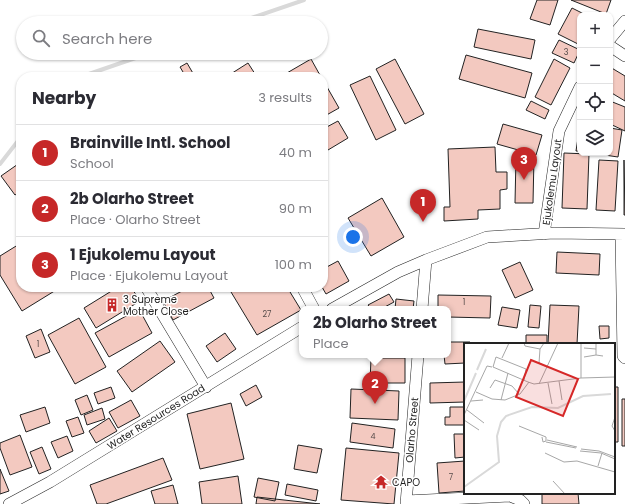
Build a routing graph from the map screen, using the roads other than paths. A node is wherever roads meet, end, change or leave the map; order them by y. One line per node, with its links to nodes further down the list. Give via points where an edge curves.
1 (625, 21): 2 (street)
2 (613, 36)
3 (613, 48): 4 (street)
4 (625, 56)
5 (577, 93): 6 (street, Ejukolemu Layout, via 559,131)
6 (544, 234): 7 (street); 8 (street, via 487,237)
7 (623, 234): 16 (street)
8 (426, 260): 12 (street, via 398,272); 13 (street)
9 (149, 292): 17 (street)
10 (305, 292): 11 (street)
11 (312, 306)
12 (337, 306)
13 (422, 306)
14 (299, 329): 17 (street, Water Resources Road)
15 (418, 358): 18 (street, Olarho Street)
16 (625, 358)
17 (206, 387): 19 (street, Water Resources Road, via 50,482)
18 (406, 502): 20 (street, via 510,496)
19 (9, 504)
20 (524, 504)

